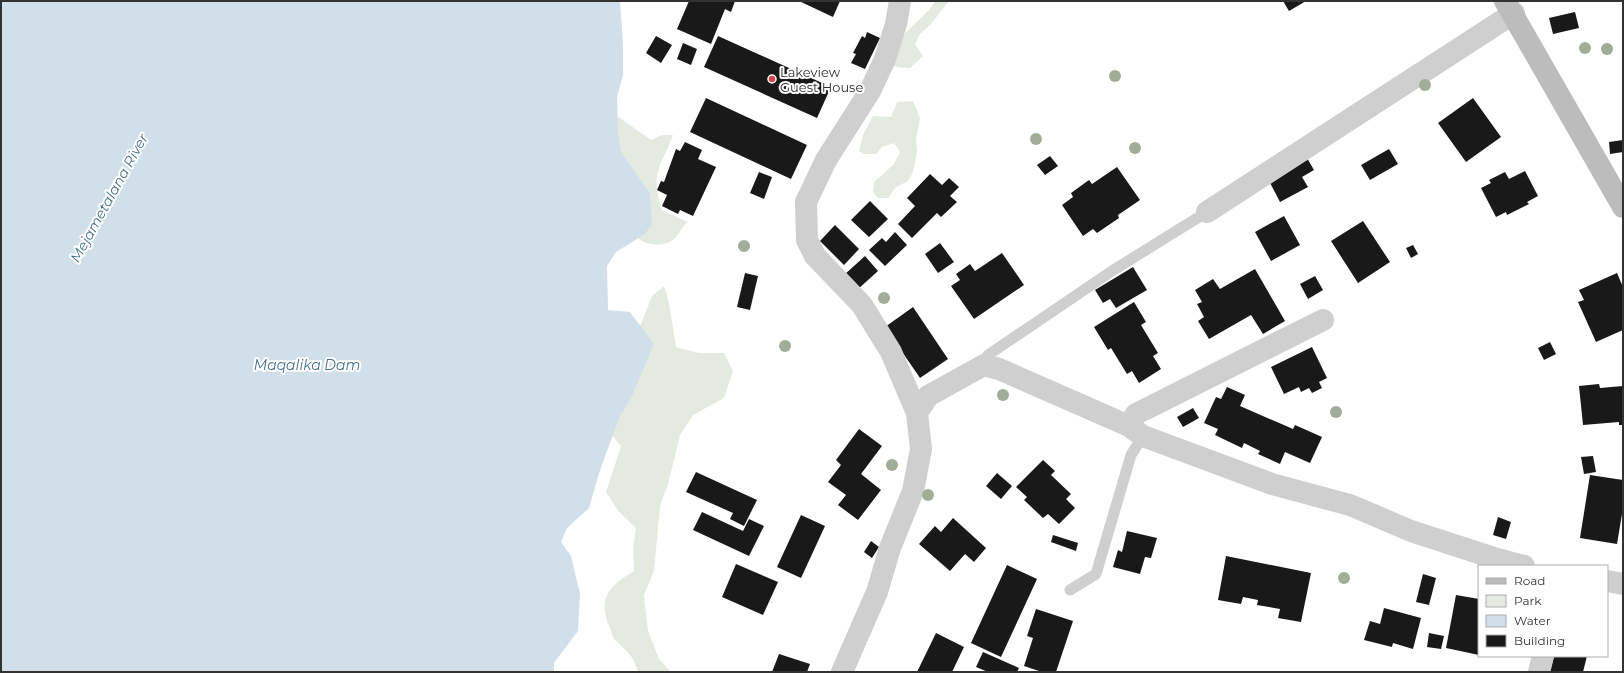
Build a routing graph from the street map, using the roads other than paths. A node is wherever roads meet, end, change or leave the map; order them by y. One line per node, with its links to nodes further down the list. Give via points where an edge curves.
1 (900, 1): 7 (street, via 885,59 870,91 826,160 806,202 807,240 815,256 862,305 891,352)
2 (1510, 7): 3 (main road); 4 (street)
3 (1623, 207)
4 (1207, 212): 6 (lane, via 1112,271 988,355)
5 (1323, 320): 8 (street, via 1136,414)
6 (984, 365): 7 (street, via 928,396); 8 (street, via 999,369)
7 (917, 413): 14 (street, via 921,449 913,490 890,548 878,592)
8 (1136, 431): 9 (street, via 1272,484 1350,505 1411,531); 12 (lane, via 1096,574)
9 (1520, 565)
10 (1608, 582): 11 (street)
11 (1623, 584)
12 (1070, 590)
13 (1543, 657): 15 (street)
14 (842, 672)
15 (1539, 672)

